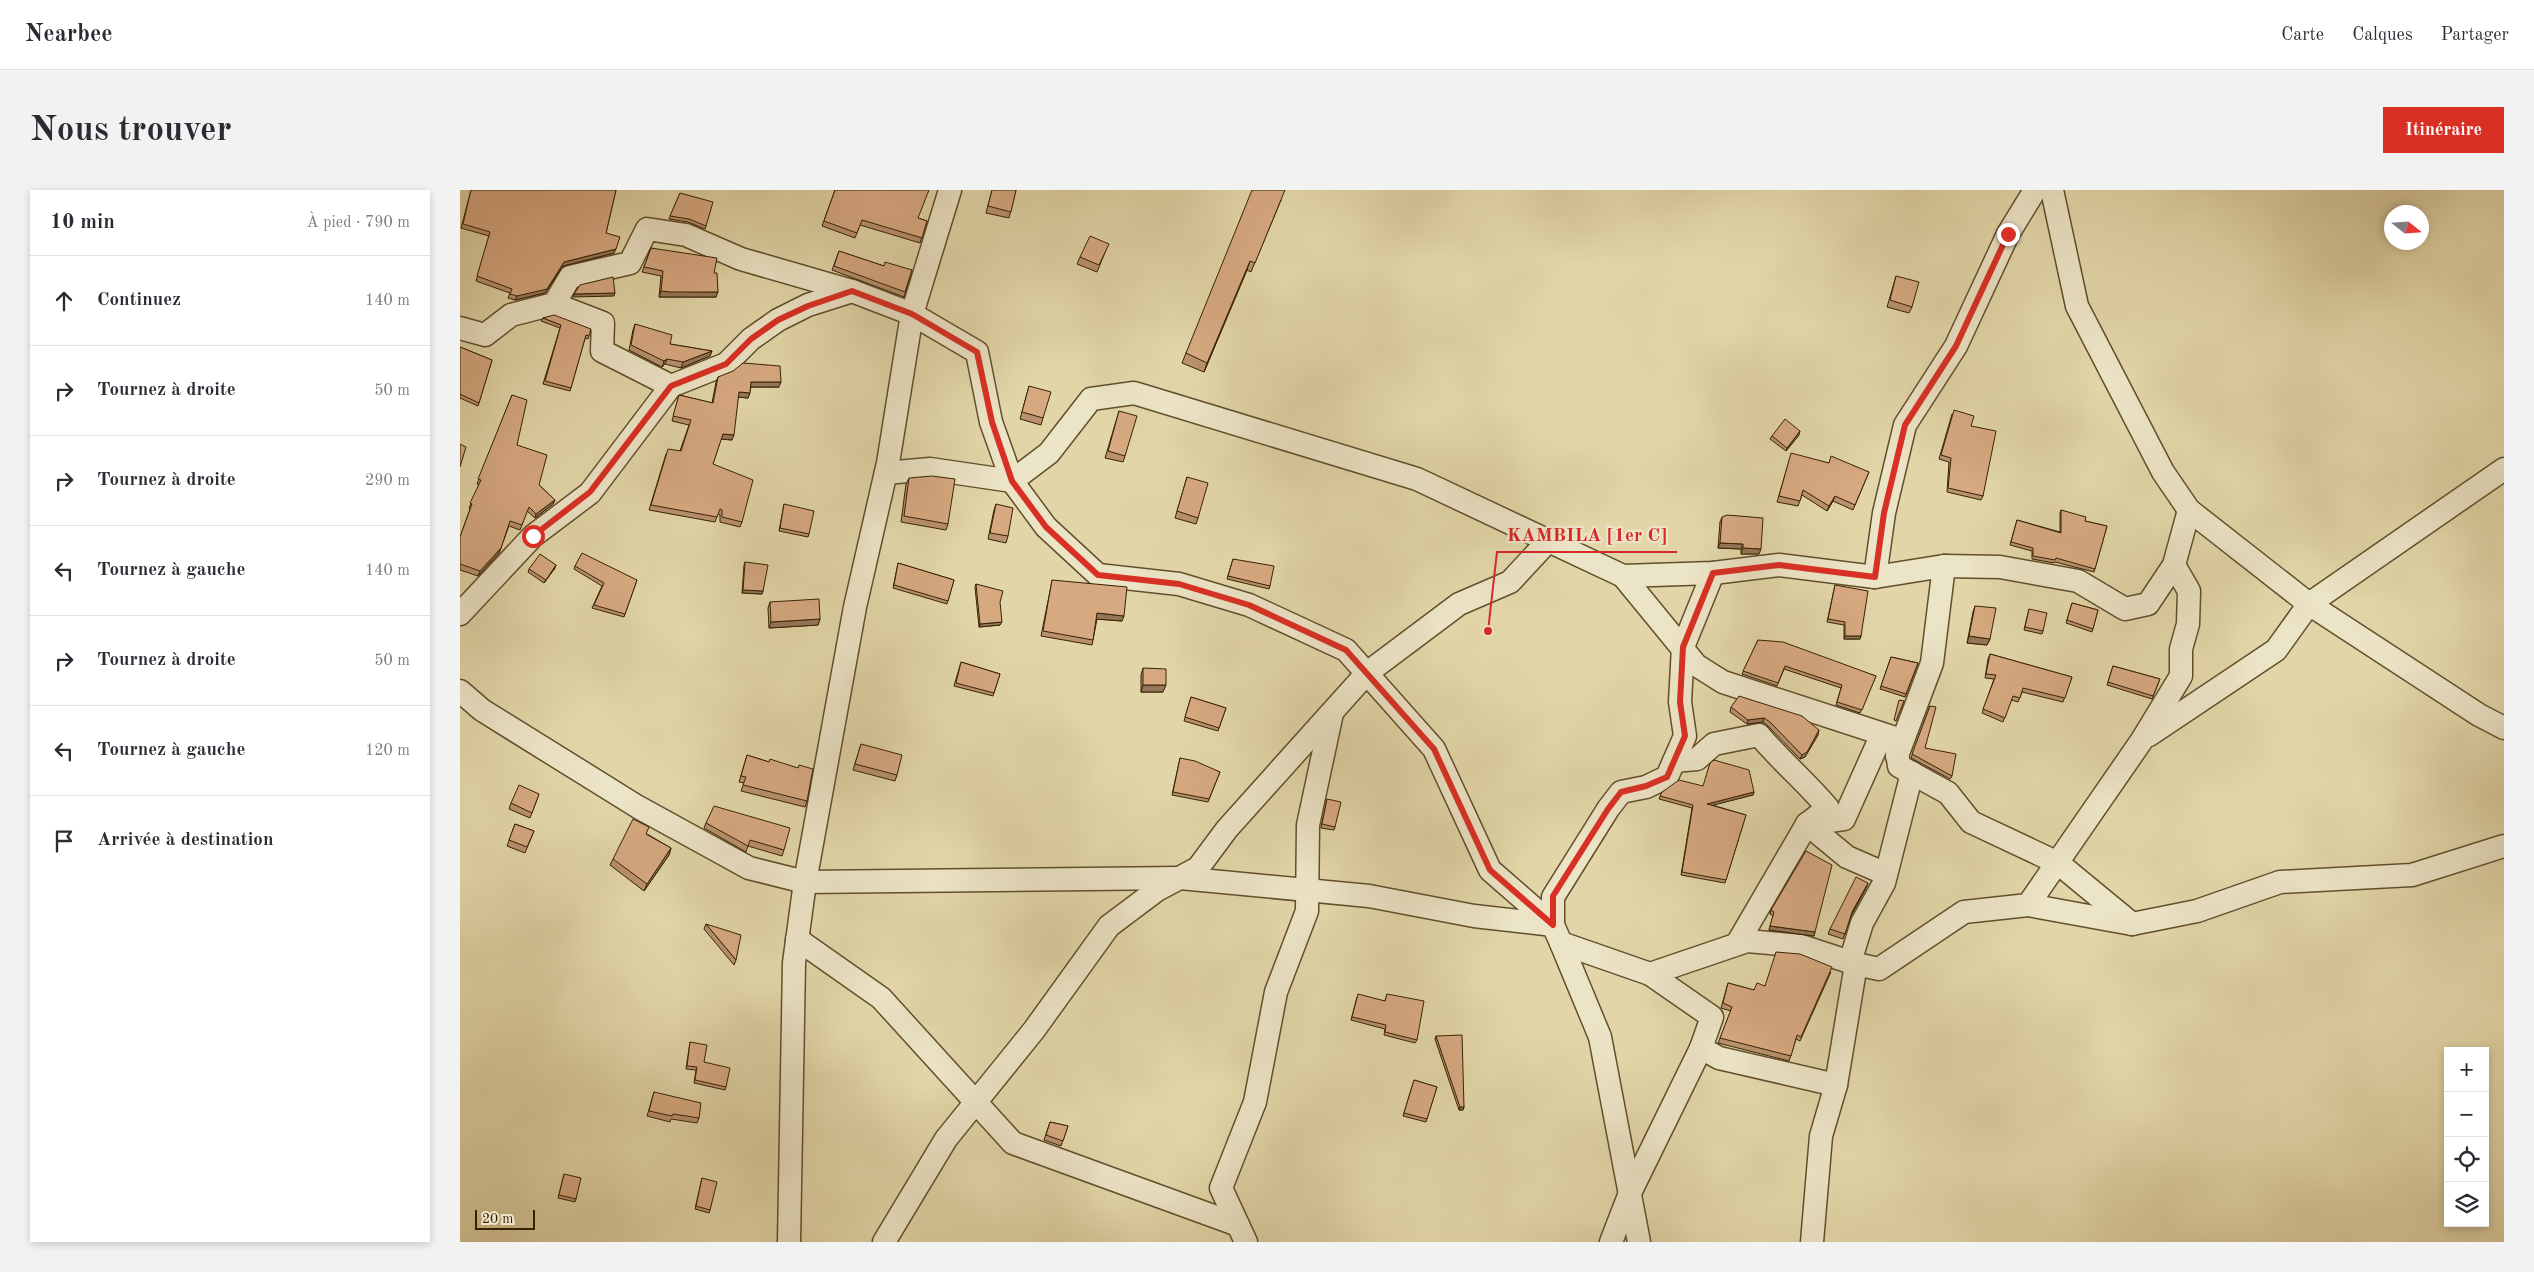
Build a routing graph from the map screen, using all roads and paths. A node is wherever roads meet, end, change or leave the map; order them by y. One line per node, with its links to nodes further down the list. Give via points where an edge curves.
1 (950, 190): 5 (street)
2 (2050, 193): 11 (street, via 2077,306 2163,472); 17 (street, via 2016,221 1956,346 1905,425 1884,513)
3 (852, 291): 4 (street, via 741,258 686,235 647,229 630,263 570,278); 5 (street); 7 (street, via 778,320 751,339 726,364)
4 (554, 304): 6 (street, via 511,315 485,335); 7 (street, via 603,324 602,352)
5 (912, 314): 9 (street); 10 (street, via 977,352 992,422)
6 (460, 328)
7 (671, 386): 19 (street, via 590,492 533,536)
8 (2504, 469): 18 (street)
9 (886, 473): 10 (street, via 930,469); 34 (street, via 855,607)
10 (1012, 481): 12 (street, via 1049,453 1090,399 1134,393 1417,478); 21 (street, via 1046,527 1098,575 1179,584 1249,605 1346,650)
11 (2189, 510): 13 (street); 18 (street)
12 (1549, 540): 16 (street); 21 (street, via 1510,582 1459,604)
13 (2174, 565): 14 (street, via 2148,604 2125,609 2078,581 2000,567); 26 (street, via 2189,591 2188,624 2181,649 2181,676)
14 (1944, 566): 17 (street); 28 (street, via 1932,662)
15 (1713, 573): 16 (street); 17 (street, via 1779,565); 20 (street)
16 (1623, 576): 20 (street)
17 (1875, 577)
18 (2309, 604): 24 (street); 26 (street, via 2276,650)
19 (460, 614)
20 (1683, 647): 25 (street, via 1696,665 1723,682); 27 (street, via 1680,702 1685,736)
21 (1367, 673): 23 (street); 38 (street, via 1434,749 1490,870)
22 (460, 691): 34 (street, via 482,710 638,807 732,859 749,868)
23 (1332, 712): 33 (street, via 1227,829 1198,868); 35 (street, via 1308,825)
24 (2504, 728)
25 (1882, 734): 28 (street, via 1895,738); 29 (street, via 1844,819)
26 (2142, 740): 31 (street)
27 (1674, 761): 29 (street, via 1697,759 1714,744 1759,735 1786,766 1805,780 1828,808); 38 (street, via 1667,777 1621,792 1608,809 1553,896)
28 (1905, 764): 31 (street, via 1948,793 1972,822); 32 (street)
29 (1807, 824): 32 (street, via 1847,857); 40 (street)
30 (2504, 846): 37 (street, via 2412,874 2280,882 2196,911)
31 (2058, 864): 36 (street); 37 (street)
32 (1886, 874): 41 (street, via 1862,923)
33 (1180, 878): 34 (street); 35 (street); 45 (street, via 1157,890 1109,926 1034,1030)
34 (806, 882): 39 (street)
35 (1307, 890): 38 (street, via 1369,896); 47 (street, via 1307,911 1276,992 1255,1102 1221,1188)
36 (2028, 905): 37 (street); 41 (street, via 1964,912 1879,969)
37 (2132, 924)
38 (1557, 934): 42 (street); 46 (street, via 1600,1036)
39 (797, 939): 45 (street, via 880,998); 48 (street)
40 (1737, 944): 41 (street, via 1747,941 1801,946); 42 (street)
41 (1853, 963): 44 (street)
42 (1650, 974): 43 (street, via 1712,1017)
43 (1701, 1048): 44 (street, via 1719,1058); 46 (street)
44 (1836, 1085): 52 (street, via 1821,1136)
45 (974, 1102): 47 (street, via 1013,1142); 49 (street, via 946,1139)
46 (1630, 1192): 50 (street); 51 (street)
47 (1242, 1234)
48 (789, 1242)
49 (884, 1242)
50 (1611, 1242)
51 (1640, 1242)
52 (1812, 1242)

